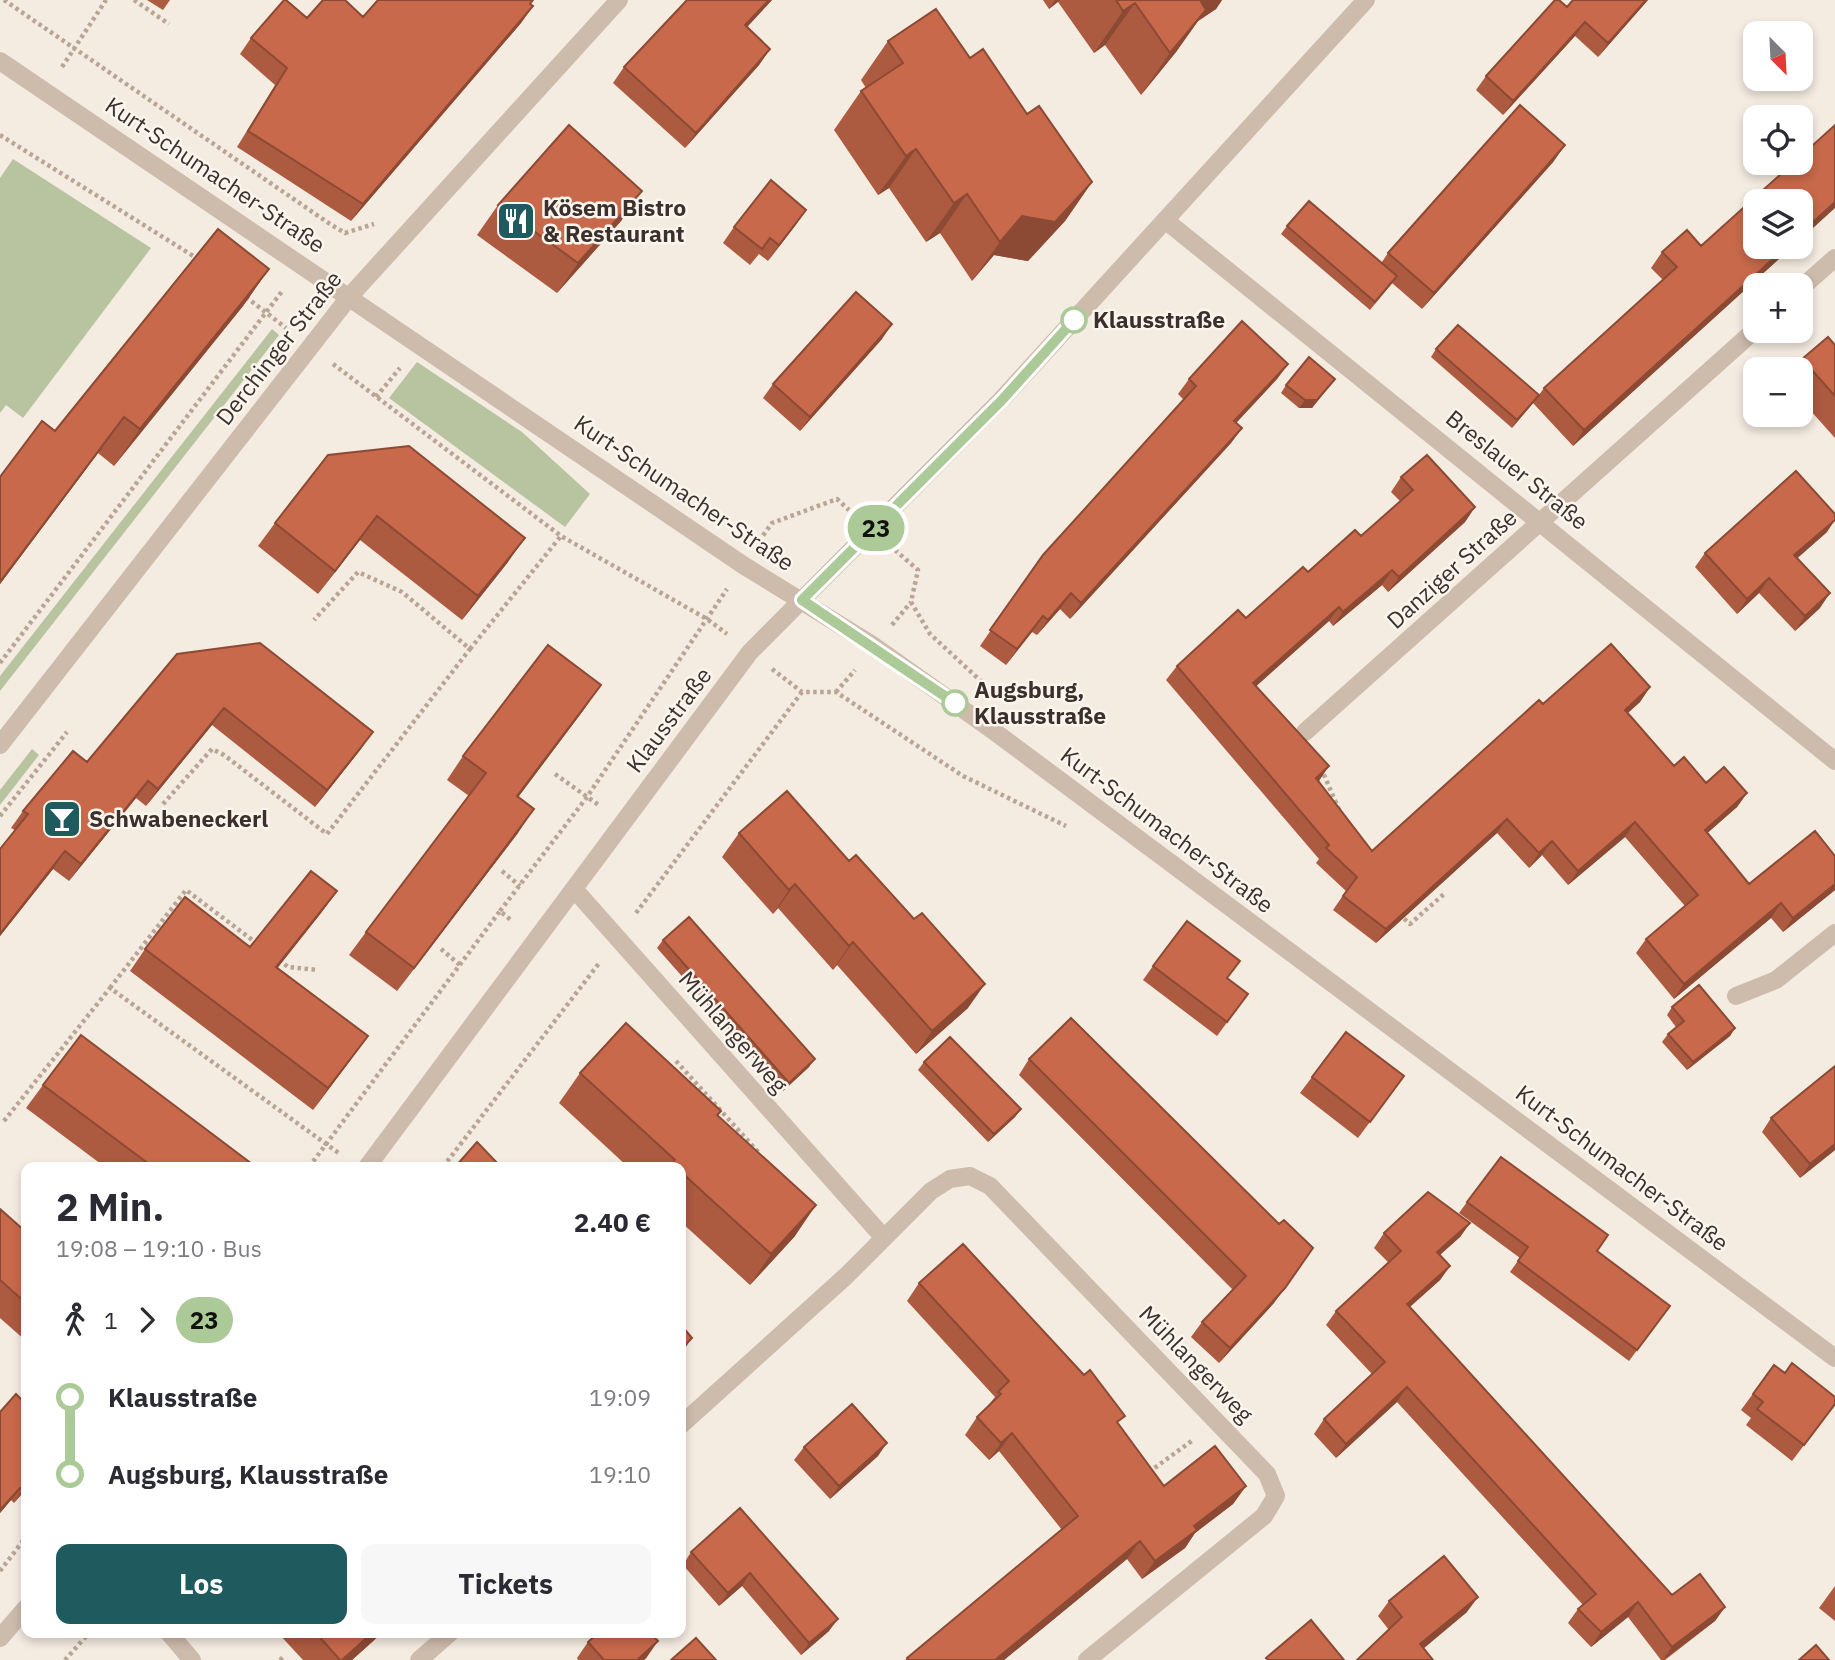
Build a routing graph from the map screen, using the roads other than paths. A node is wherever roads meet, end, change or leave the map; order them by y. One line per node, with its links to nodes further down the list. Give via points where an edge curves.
1 (619, 0): 7 (street, Derchinger Straße)
2 (1366, 0): 4 (street, Klausstraße)
3 (0, 61): 7 (street, Kurt-Schumacher-Straße)
4 (1165, 220): 9 (street, Breslauer Straße); 10 (street, Klausstraße, via 1002,400)
5 (1835, 258): 6 (street)
6 (1813, 277)
7 (350, 296): 10 (street, Kurt-Schumacher-Straße, via 743,565); 12 (street, Derchinger Straße)
8 (1743, 341): 9 (street, Danziger Straße)
9 (1542, 522): 11 (street, Danziger Straße); 13 (street, Breslauer Straße)
10 (802, 600): 14 (street, Klausstraße, via 750,652); 19 (street, Kurt-Schumacher-Straße, via 1006,739)
11 (1305, 732)
12 (0, 745)
13 (1835, 761)
14 (574, 889): 17 (street, Klausstraße); 18 (street, Mühlangerweg)
15 (1835, 933): 16 (street, via 1776,980)
16 (1736, 996)
17 (371, 1162)
18 (884, 1238): 20 (street, Mühlangerweg); 27 (street, Mühlangerweg, via 931,1191 950,1179 970,1176 990,1186 1267,1474 1276,1496 1264,1516)
19 (1835, 1358)
20 (686, 1420)
21 (21, 1614): 22 (street)
22 (0, 1638)
23 (173, 1638): 25 (street)
24 (444, 1638): 26 (street)
25 (192, 1660)
26 (419, 1660)
27 (1087, 1660)

